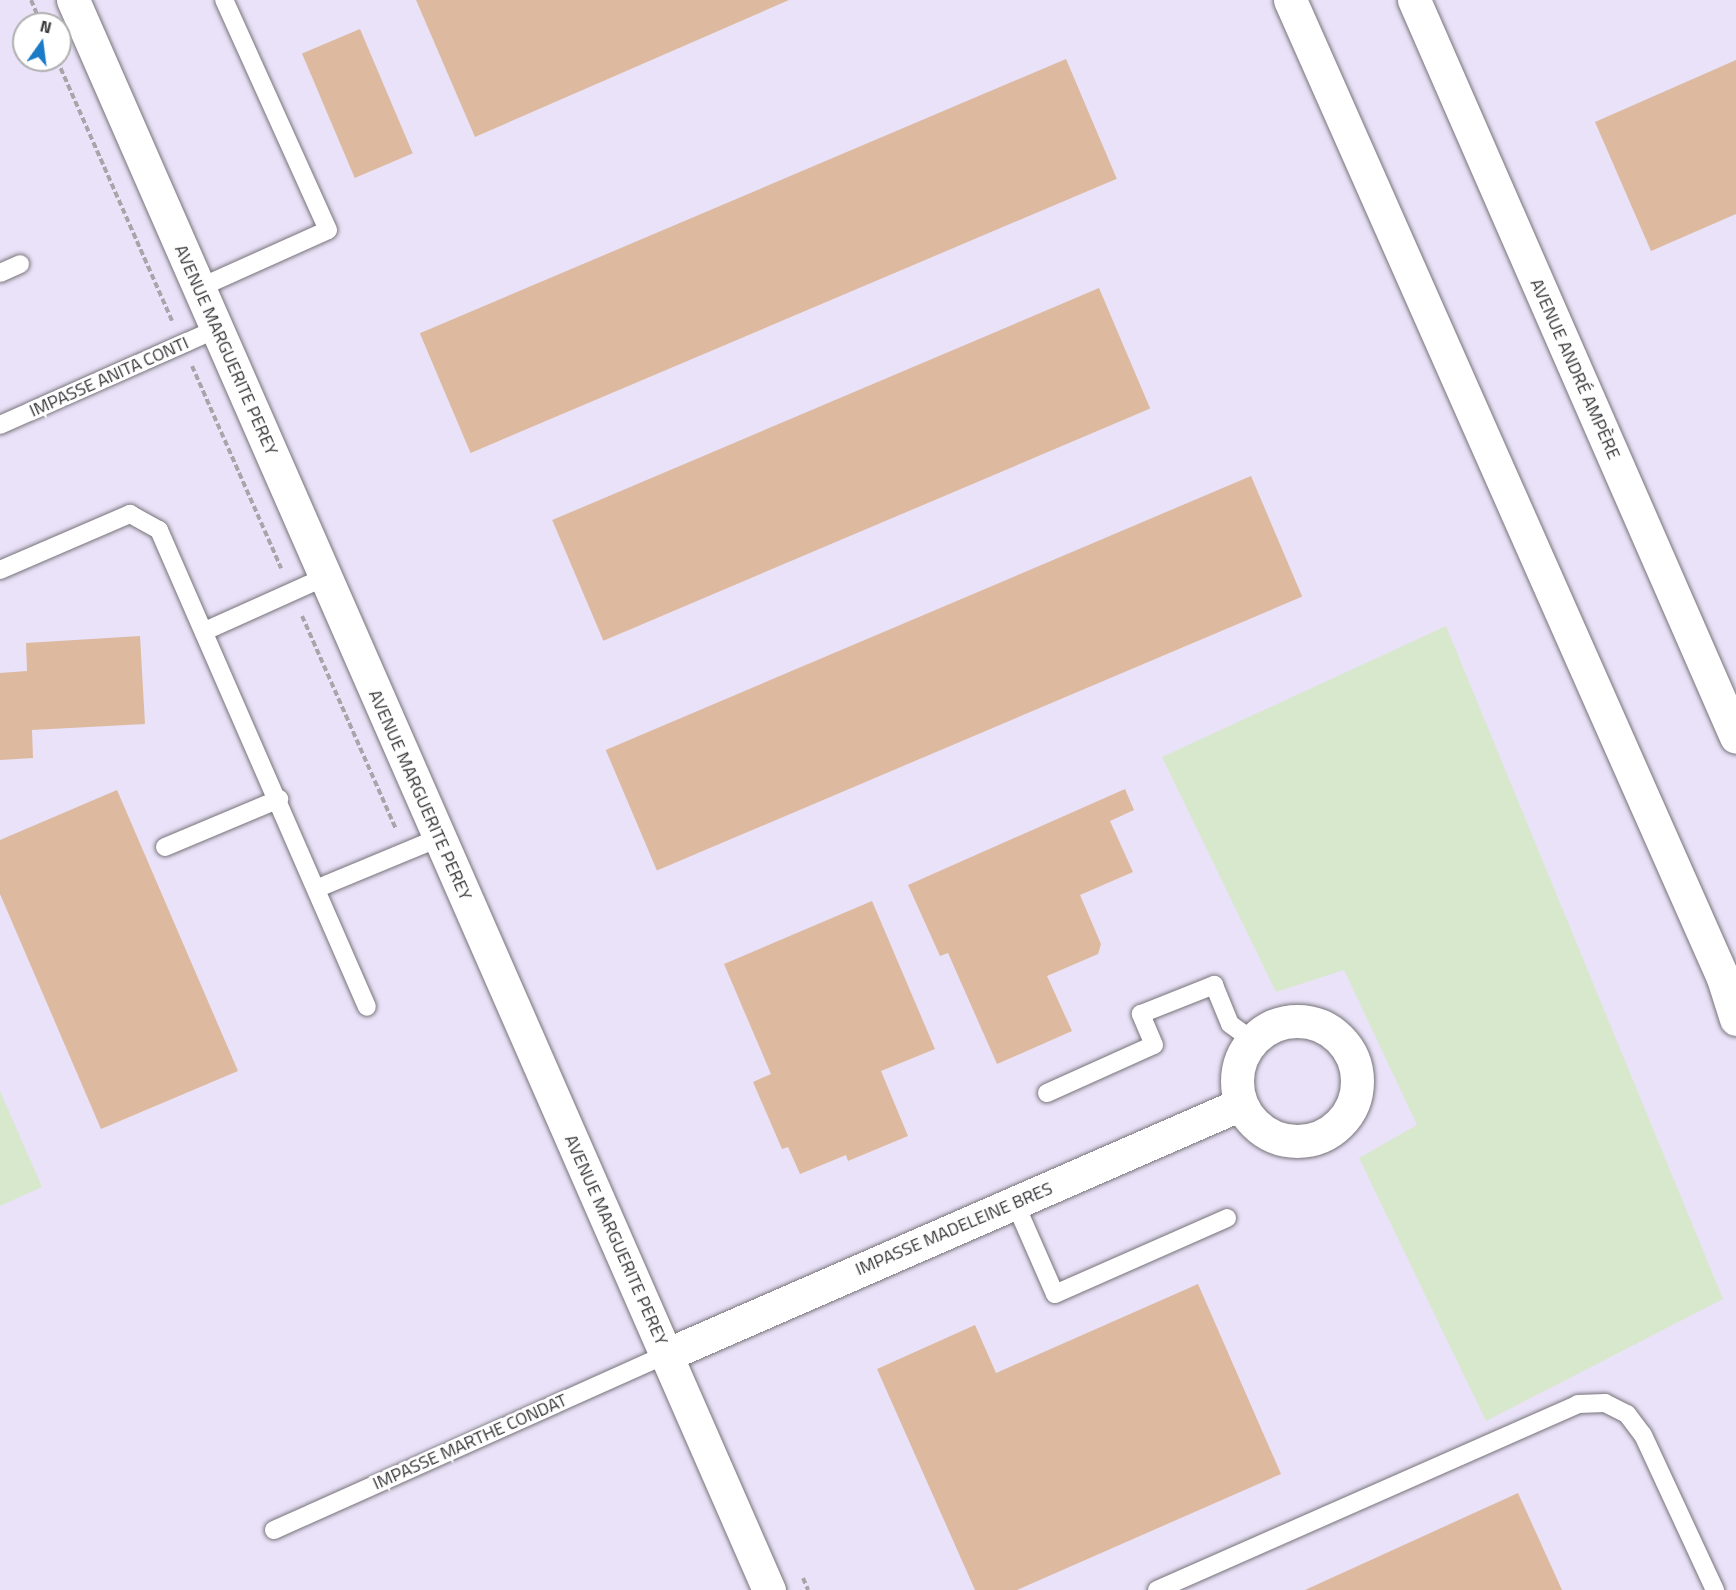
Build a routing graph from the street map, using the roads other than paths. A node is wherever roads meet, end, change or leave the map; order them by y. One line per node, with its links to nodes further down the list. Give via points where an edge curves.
1 (73, 0): 7 (street, AVENUE MARGUERITE PEREY)
2 (224, 0): 7 (lane, via 328,230)
3 (1290, 0): 18 (street)
4 (1414, 0): 13 (street, AVENUE ANDRÉ AMPÈRE)
5 (20, 264): 6 (lane)
6 (0, 273)
7 (199, 288): 8 (street, AVENUE MARGUERITE PEREY)
8 (217, 329): 9 (lane, IMPASSE ANITA CONTI); 11 (street, AVENUE MARGUERITE PEREY)
9 (0, 425)
10 (0, 570): 12 (lane, via 130,514 159,530)
11 (325, 577): 12 (lane); 15 (street, AVENUE MARGUERITE PEREY)
12 (205, 631): 14 (lane)
13 (1736, 737)
14 (279, 799): 16 (lane); 17 (lane)
15 (439, 838): 17 (lane); 26 (street, AVENUE MARGUERITE PEREY)
16 (165, 847)
17 (318, 888): 19 (lane)
18 (1729, 989): 20 (street)
19 (367, 1006)
20 (1736, 1020)
21 (1252, 1040): 22 (lane, via 1230,1024 1214,985 1141,1014 1154,1045); 23 (street, via 1237,1071); 23 (street, via 1281,1022 1298,1020 1323,1027 1343,1042 1352,1057 1357,1091 1342,1121 1329,1132 1304,1140 1279,1138 1263,1131)
22 (1047, 1093)
23 (1242, 1104): 24 (street, IMPASSE MADELEINE BRES)
24 (1015, 1203): 25 (lane, via 1055,1294); 26 (street, IMPASSE MADELEINE BRES)
25 (1227, 1218)
26 (666, 1355): 27 (lane, IMPASSE MARTHE CONDAT); 28 (street, AVENUE MARGUERITE PEREY)
27 (274, 1530)
28 (769, 1590)
29 (1156, 1590): 30 (lane, via 1578,1404 1605,1403 1627,1414 1643,1435)
30 (1715, 1590)

